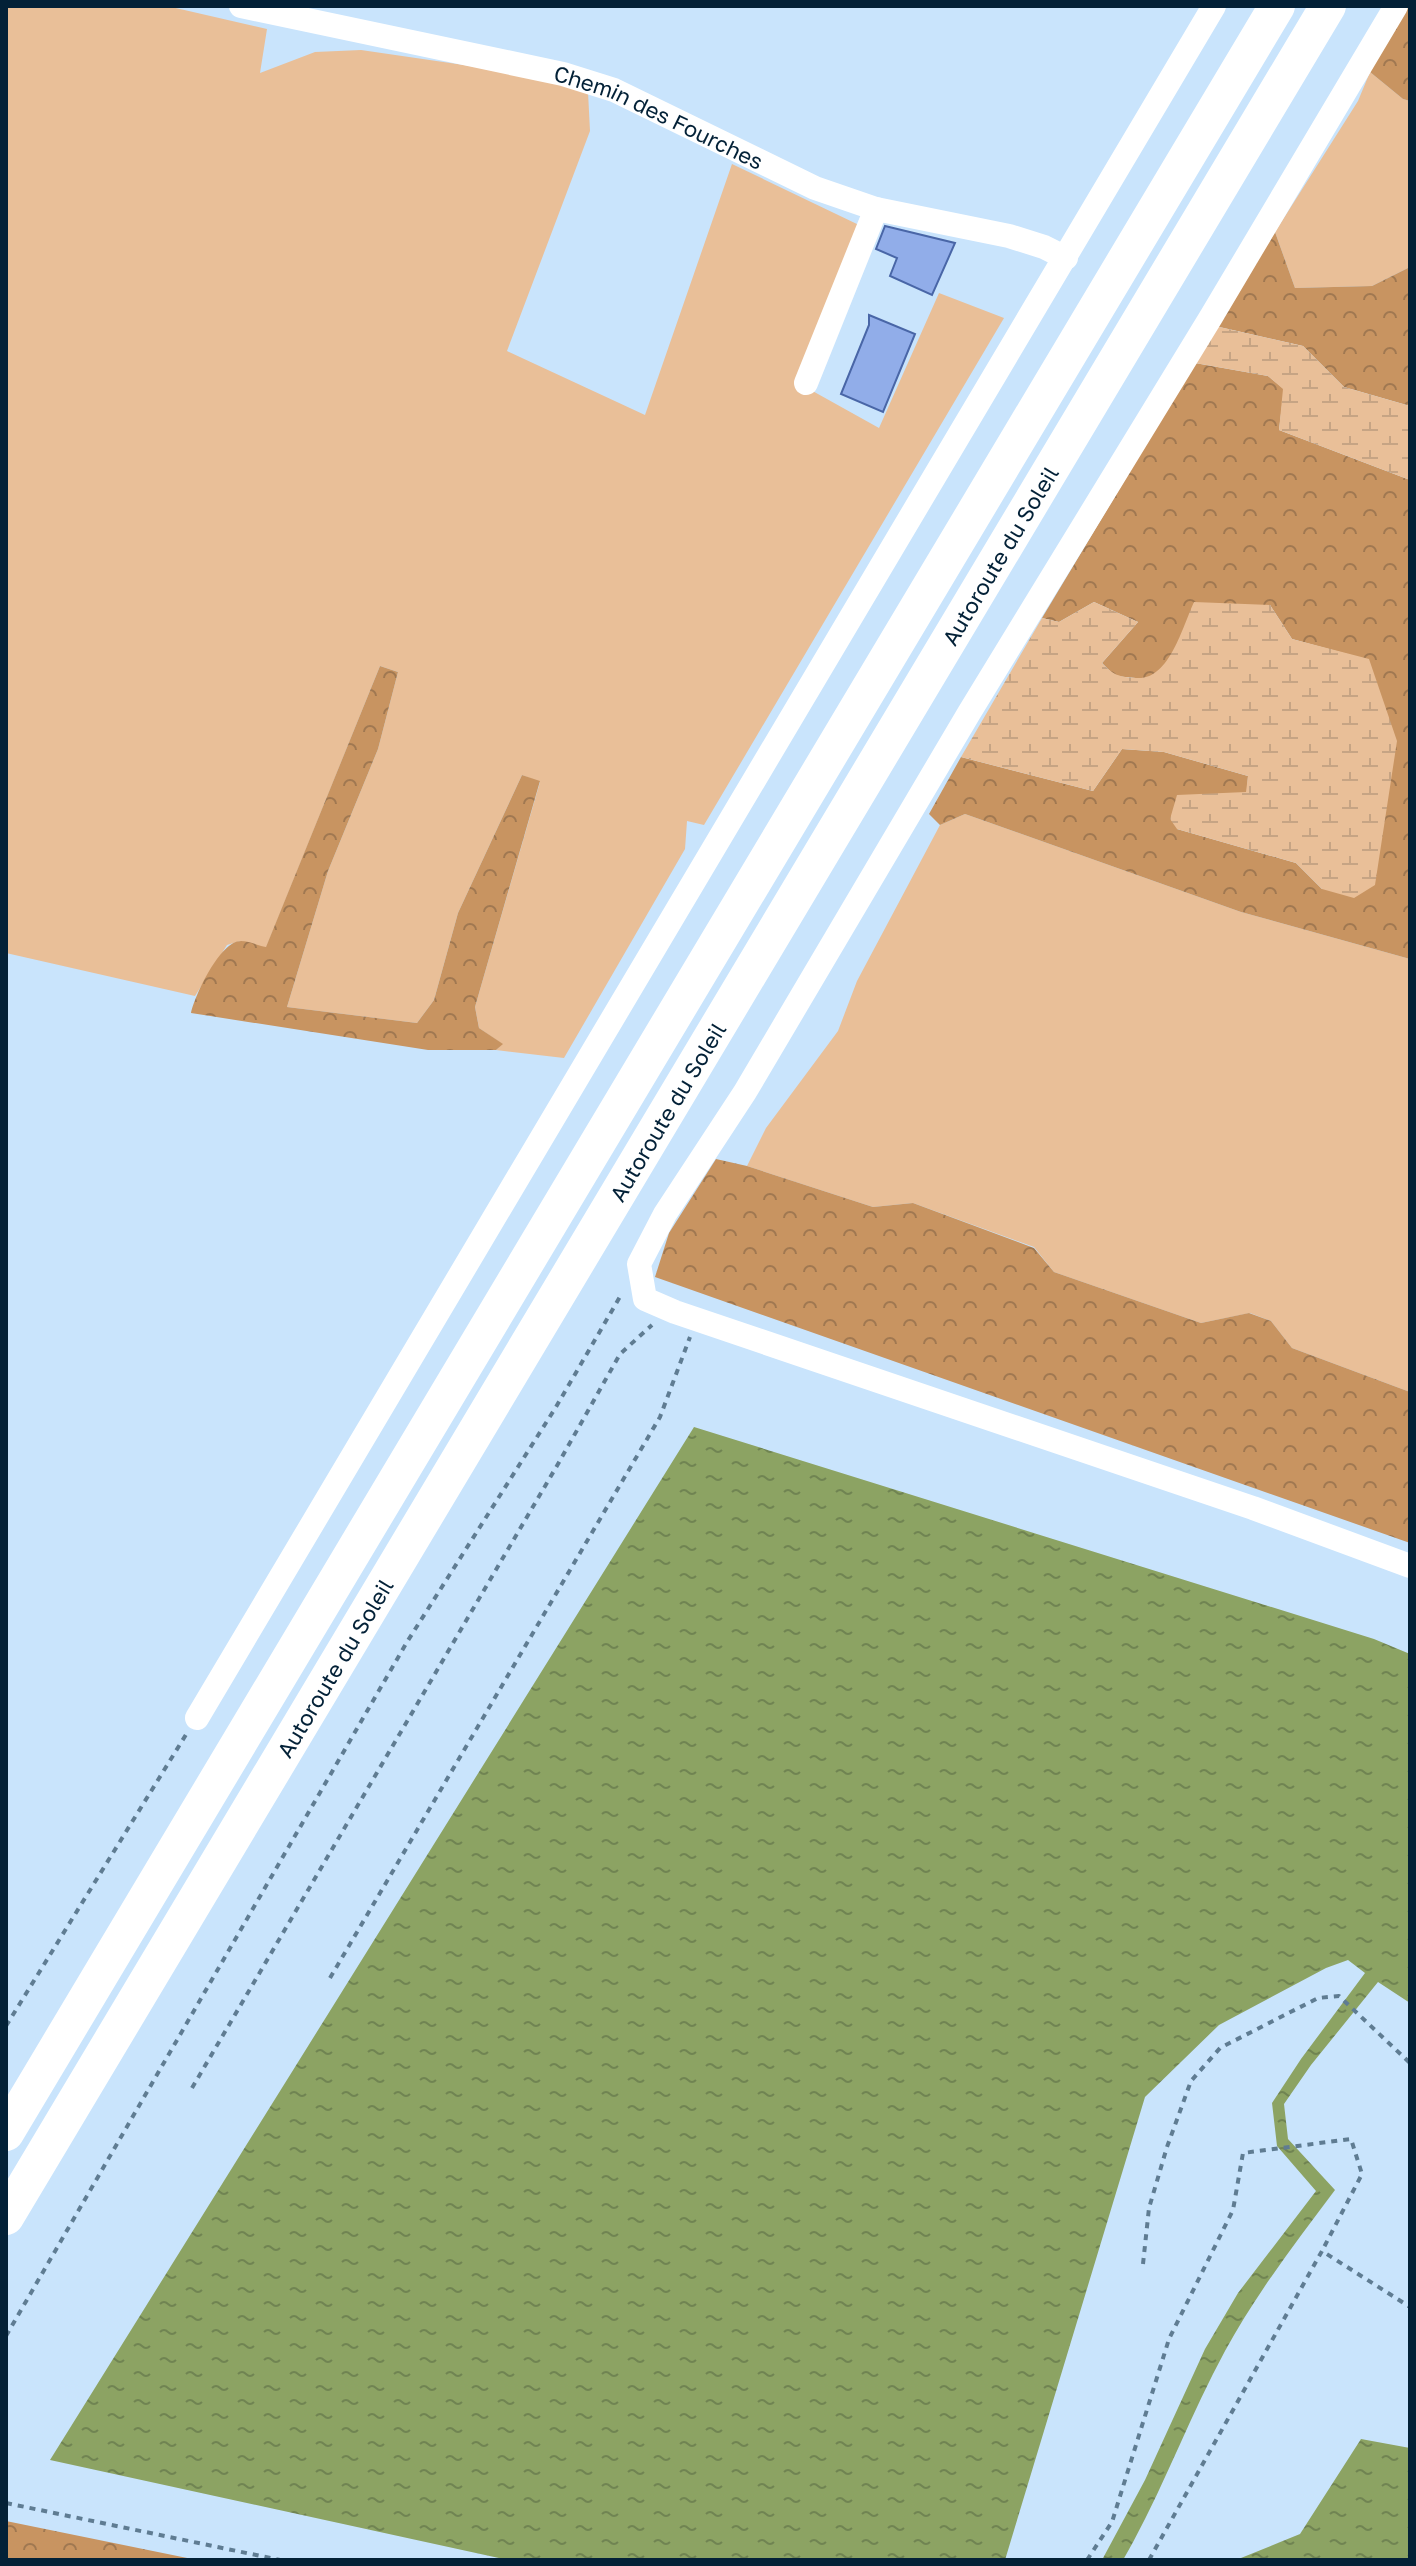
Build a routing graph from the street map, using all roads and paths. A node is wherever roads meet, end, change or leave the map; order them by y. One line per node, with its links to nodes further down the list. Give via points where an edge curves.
1 (241, 6): 6 (street, Chemin des Fourches, via 563,74 614,90 815,188)
2 (1214, 6): 7 (street)
3 (1277, 6): 17 (highway, Autoroute du Soleil)
4 (1328, 6): 18 (highway, Autoroute du Soleil)
5 (1396, 6): 9 (street)
6 (876, 209): 7 (street, Chemin des Fourches, via 1009,236); 8 (street)
7 (1056, 253): 12 (street)
8 (806, 383)
9 (639, 1264): 10 (street, via 645,1299); 22 (path, via 556,1407 407,1642)
10 (686, 1316): 11 (street); 13 (path, via 660,1417); 16 (path, via 651,1326 620,1354)
11 (1410, 1566)
12 (197, 1718): 14 (path)
13 (330, 1978)
14 (6, 2026)
15 (1410, 2063): 20 (path, via 1339,1996 1318,1998 1220,2048 1191,2081 1172,2134 1149,2208)
16 (192, 2088)
17 (6, 2133)
18 (6, 2217)
19 (1322, 2251): 21 (path); 25 (path, via 1362,2174 1351,2139 1243,2153 1233,2210 1169,2339 1112,2522); 26 (path)
20 (1143, 2264)
21 (1410, 2307)
22 (6, 2336)
23 (6, 2503): 24 (path)
24 (280, 2560)
25 (1087, 2560)
26 (1149, 2560)

